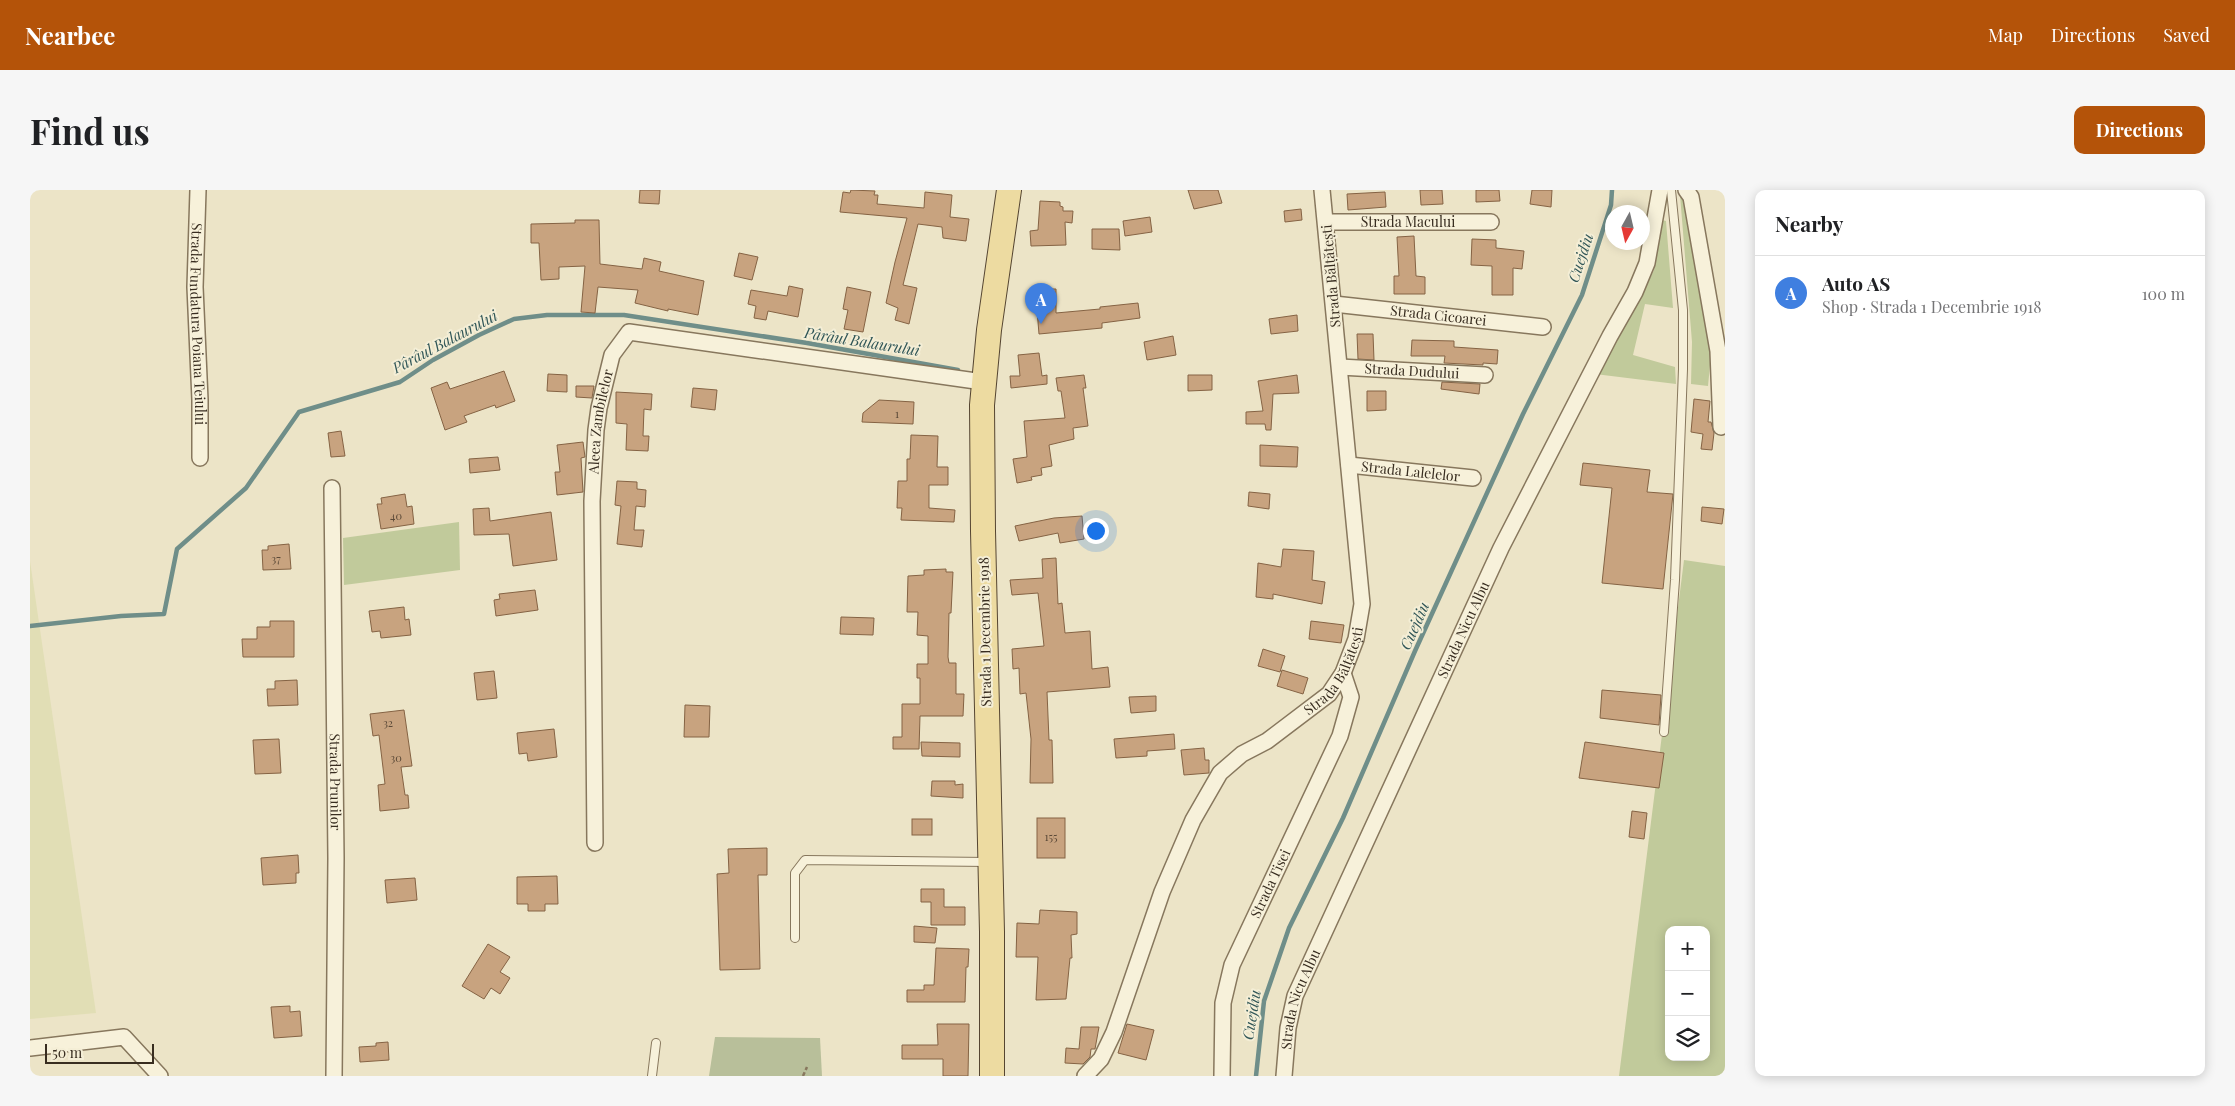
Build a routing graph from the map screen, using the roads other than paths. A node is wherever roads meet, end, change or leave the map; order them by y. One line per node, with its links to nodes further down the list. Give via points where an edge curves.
1 (198, 190): 15 (street, Strada Fundatura Poiana Teiului, via 195,287)
2 (1009, 190): 13 (main road, Strada 1 Decembrie 1918)
3 (1322, 190): 7 (street, Strada Bălțătești)
4 (1660, 190): 32 (street, Strada Nicu Albu, via 1647,263 1635,292 1501,548 1295,996 1288,1028)
5 (1671, 190): 20 (lane, via 1683,310 1683,369 1675,580)
6 (1686, 190): 14 (street, via 1691,196 1718,351)
7 (1326, 222): 8 (street, Strada Macului); 9 (street, Strada Bălțătești)
8 (1491, 222)
9 (1334, 304): 10 (street, Strada Cicoarei); 11 (street, Strada Bălțătești)
10 (1543, 327)
11 (1340, 367): 12 (street, Strada Dudului); 16 (street, Strada Bălțătești)
12 (1485, 375)
13 (983, 382): 21 (street, Aleea Zambilelor, via 629,332 616,347 607,368 599,408 592,501); 22 (main road, Strada 1 Decembrie 1918, via 981,468)
14 (1721, 427)
15 (200, 458)
16 (1349, 465): 17 (street, Strada Lalelelor); 19 (street, Strada Bălțătești, via 1362,604 1356,639)
17 (1473, 478)
18 (332, 488): 27 (street, Strada Prunilor, via 336,858)
19 (1343, 673): 30 (street, Strada Bălțătești, via 1329,694 1220,773 1193,820 1162,892 1114,1032 1101,1059); 31 (street, Strada Tisei, via 1351,697 1340,736 1232,965 1223,1003)
20 (1664, 732)
21 (595, 843)
22 (991, 862): 23 (lane, via 805,860 795,873); 29 (main road, Strada 1 Decembrie 1918)
23 (795, 938)
24 (656, 1043): 28 (lane)
25 (30, 1048): 26 (street, via 124,1037)
26 (160, 1076)
27 (334, 1076)
28 (652, 1076)
29 (992, 1076)
30 (1085, 1076)
31 (1222, 1076)
32 (1284, 1076)

